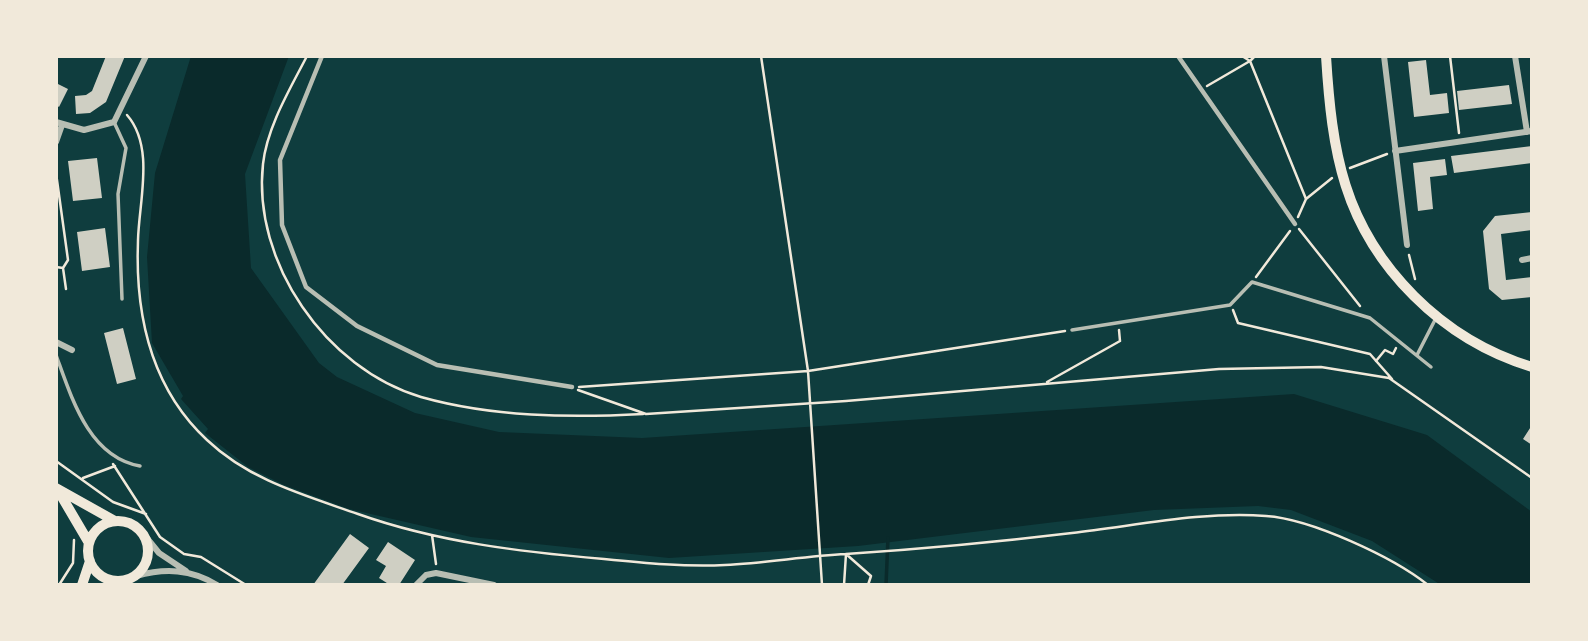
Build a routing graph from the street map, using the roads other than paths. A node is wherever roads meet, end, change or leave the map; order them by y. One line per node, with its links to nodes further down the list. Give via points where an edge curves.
1 (146, 56): 7 (street)
2 (323, 56): 25 (street, via 281,160 282,225 306,287 357,326 437,365)
3 (1178, 56): 12 (street)
4 (1326, 56): 17 (main road, via 1329,113 1350,201 1386,268)
5 (1384, 56): 11 (street)
6 (1516, 56): 9 (street)
7 (114, 122): 8 (street, via 84,130); 16 (lane, via 127,148 118,194)
8 (59, 123): 10 (street)
9 (1529, 132): 11 (street)
10 (56, 142)
11 (1395, 151): 13 (street)
12 (1295, 224)
13 (1406, 245)
14 (1532, 258): 15 (street)
15 (1522, 260)
16 (122, 299)
17 (1436, 318): 22 (lane); 24 (main road, via 1486,349)
18 (1072, 330): 22 (lane, via 1230,305 1252,282 1370,318)
19 (56, 342): 20 (street)
20 (72, 350)
21 (56, 355): 26 (lane, via 76,407 106,453)
22 (1417, 355): 23 (lane)
23 (1431, 367)
24 (1532, 367)
25 (572, 387)
26 (141, 466)
27 (56, 488): 28 (main road); 30 (main road)
28 (115, 521): 29 (main road, via 134,525); 30 (main road, via 98,528)
29 (146, 537): 32 (street, via 159,553); 33 (main road, via 147,560)
30 (89, 544): 31 (main road)
31 (90, 561): 33 (main road, via 112,581); 34 (main road)
32 (187, 572): 33 (street, via 159,571); 35 (street)
33 (131, 580)
34 (82, 585)
35 (217, 585)
36 (416, 585): 37 (street, via 426,575 438,574)
37 (494, 585)

